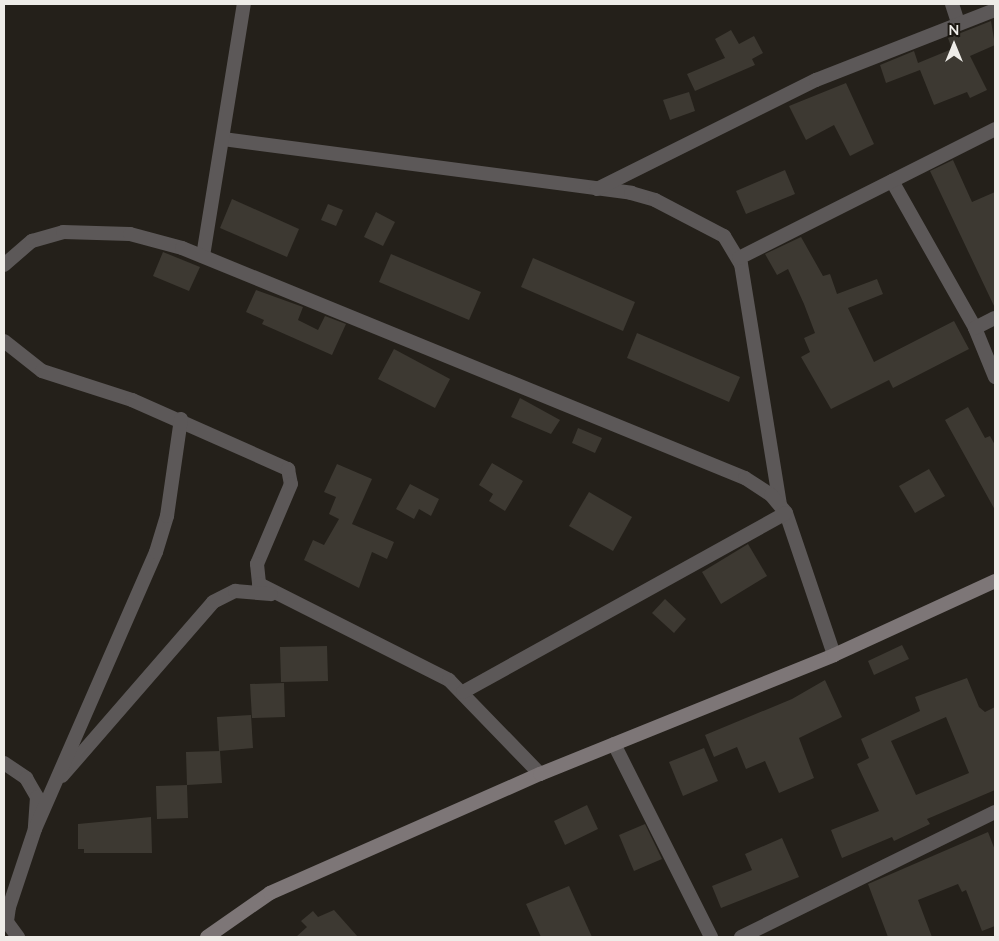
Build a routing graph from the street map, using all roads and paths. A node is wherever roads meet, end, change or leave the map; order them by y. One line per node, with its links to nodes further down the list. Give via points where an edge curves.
1 (244, 4): 6 (street)
2 (952, 4): 4 (street)
3 (995, 10): 4 (street)
4 (958, 22): 8 (street, via 816,80)
5 (995, 130): 7 (street)
6 (223, 139): 8 (street); 11 (street)
7 (892, 181): 12 (street); 15 (street)
8 (596, 190): 12 (street, via 655,200 724,236)
9 (4, 250): 10 (street)
10 (18, 253): 11 (street, via 32,241 81,232 130,234); 13 (street)
11 (203, 256): 19 (street, via 745,478)
12 (739, 258): 19 (street)
13 (4, 265)
14 (995, 318): 15 (street)
15 (975, 328): 17 (street)
16 (4, 341): 18 (street, via 42,371)
17 (995, 377)
18 (181, 419): 21 (street, via 288,469 291,484 255,575 259,584); 27 (street, via 167,516 156,552)
19 (783, 508): 22 (street); 23 (street)
20 (995, 581): 22 (main road)
21 (280, 595): 23 (street, via 436,672); 27 (street, via 240,590 213,602)
22 (834, 655): 24 (main road)
23 (463, 692): 26 (street)
24 (614, 744): 26 (main road); 32 (street)
25 (4, 763): 29 (street, via 34,786)
26 (540, 774): 31 (main road, via 270,893)
27 (53, 786): 29 (street)
28 (995, 812): 33 (street)
29 (34, 828): 30 (street, via 9,907 7,922)
30 (18, 937)
31 (207, 937)
32 (711, 937)
33 (741, 937)

